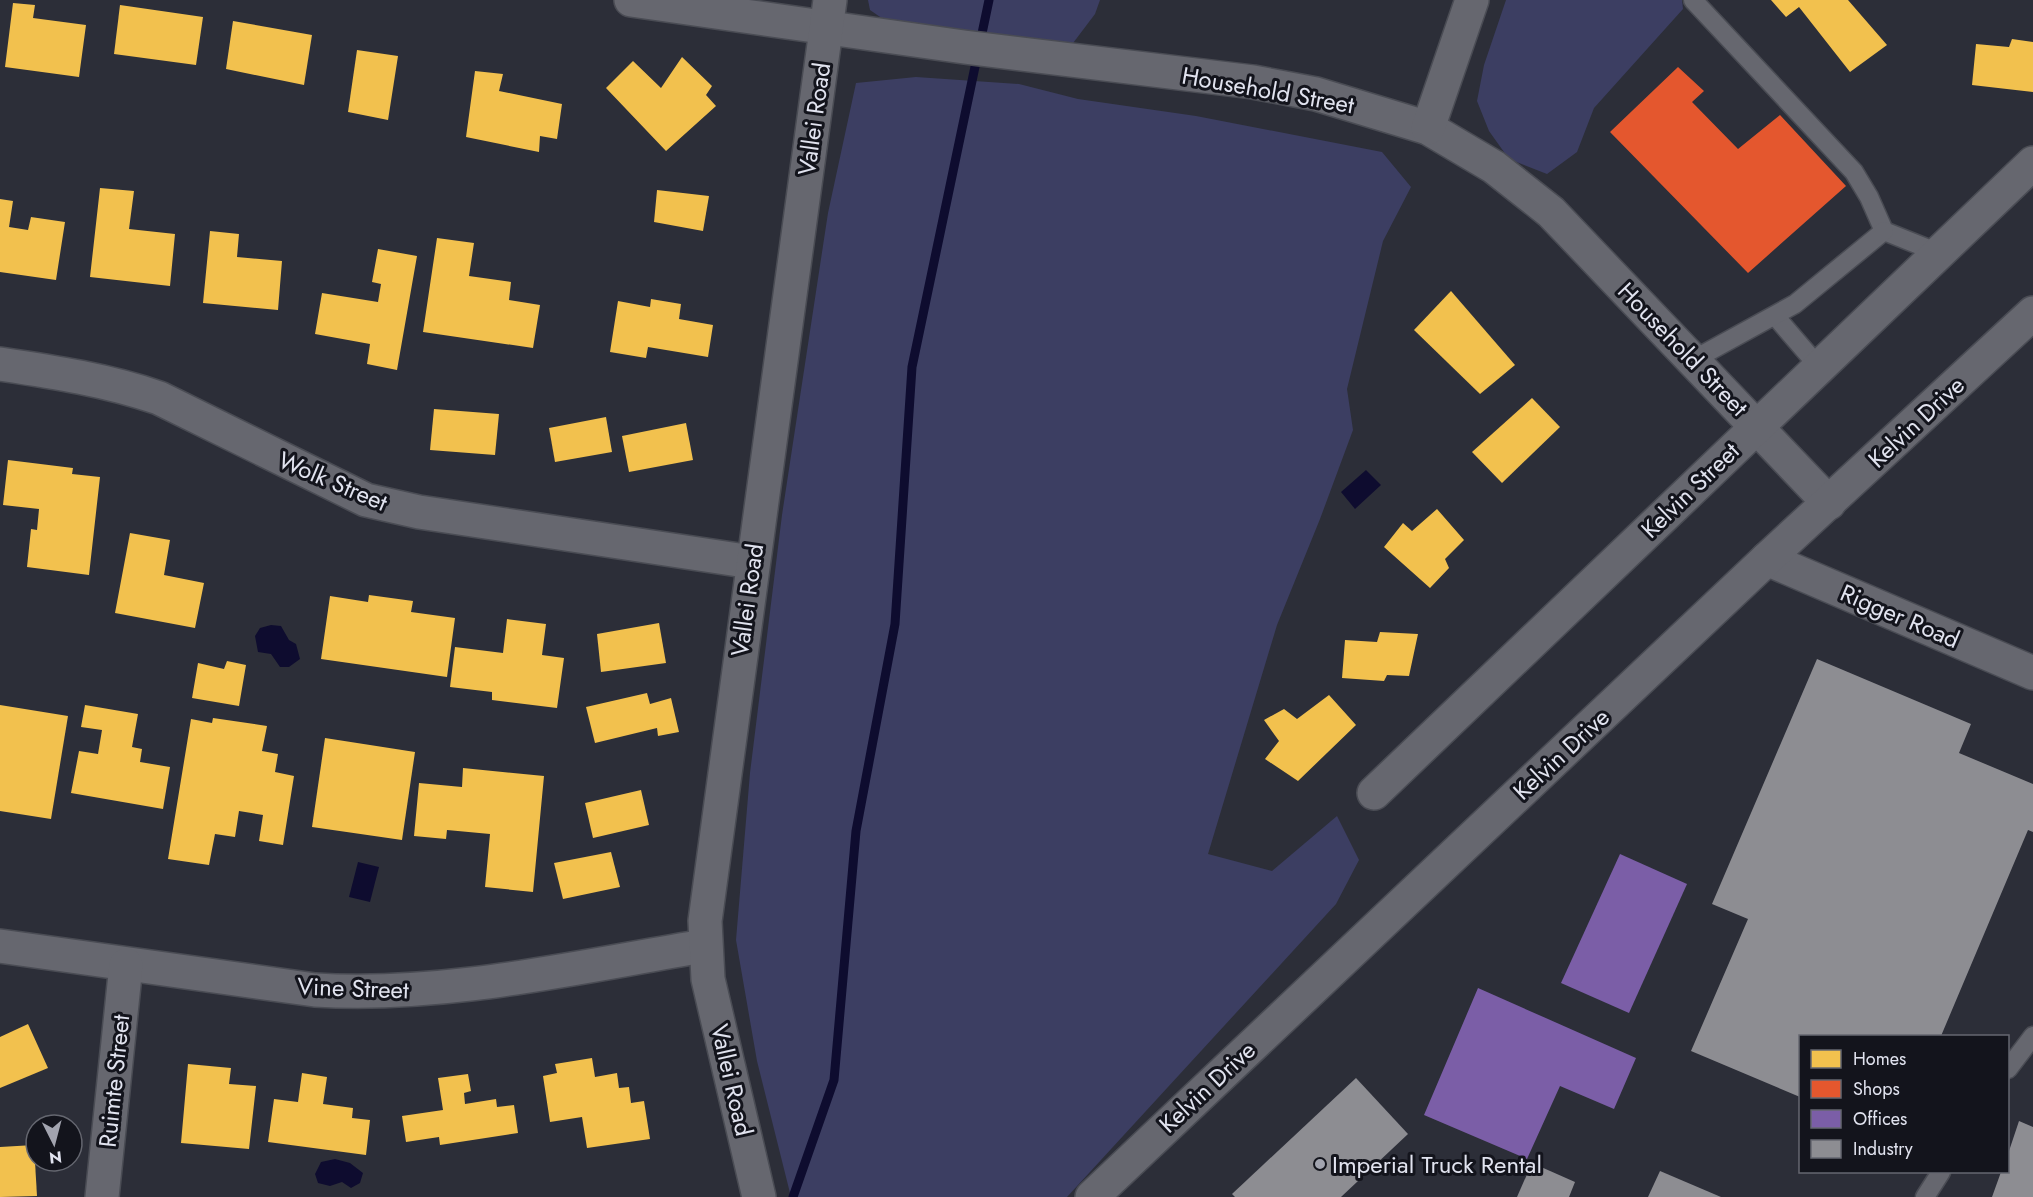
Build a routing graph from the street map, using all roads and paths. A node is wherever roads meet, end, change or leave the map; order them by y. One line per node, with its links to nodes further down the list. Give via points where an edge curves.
1 (631, 0): 4 (street, Household Street)
2 (1472, 0): 5 (street)
3 (1693, 0): 7 (lane, via 1854,172)
4 (829, 14): 5 (street, Household Street, via 964,47 1253,82 1316,94); 17 (street, Vallei Road)
5 (1428, 129): 11 (street, Household Street, via 1494,167 1551,212)
6 (2033, 163): 8 (street, Kelvin Street)
7 (1884, 231): 8 (lane); 10 (lane)
8 (1939, 253): 13 (street, Kelvin Street)
9 (2033, 314): 15 (street, Kelvin Drive)
10 (1776, 317): 11 (lane); 13 (lane)
11 (1693, 360): 14 (street, Household Street)
12 (0, 364): 17 (street, Wolk Street, via 81,377 159,398 335,486 376,502 419,512)
13 (1819, 367): 14 (street, Kelvin Street)
14 (1756, 426): 15 (street, Household Street); 19 (street, Kelvin Street)
15 (1829, 503): 16 (street, Kelvin Drive)
16 (1767, 559): 18 (street, Rigger Road); 28 (street, Kelvin Drive)
17 (752, 562): 21 (street, Vallei Road, via 708,887)
18 (2033, 673)
19 (1374, 793)
20 (0, 946): 22 (street, Vine Street)
21 (704, 946): 22 (street, Vine Street, via 401,992 315,990); 27 (street, Vallei Road, via 718,1024)
22 (126, 965): 26 (street, Ruimte Street)
23 (2033, 1036): 24 (lane)
24 (2009, 1066)
25 (1940, 1173): 29 (lane)
26 (102, 1197)
27 (759, 1197)
28 (1092, 1197)
29 (1925, 1197)

